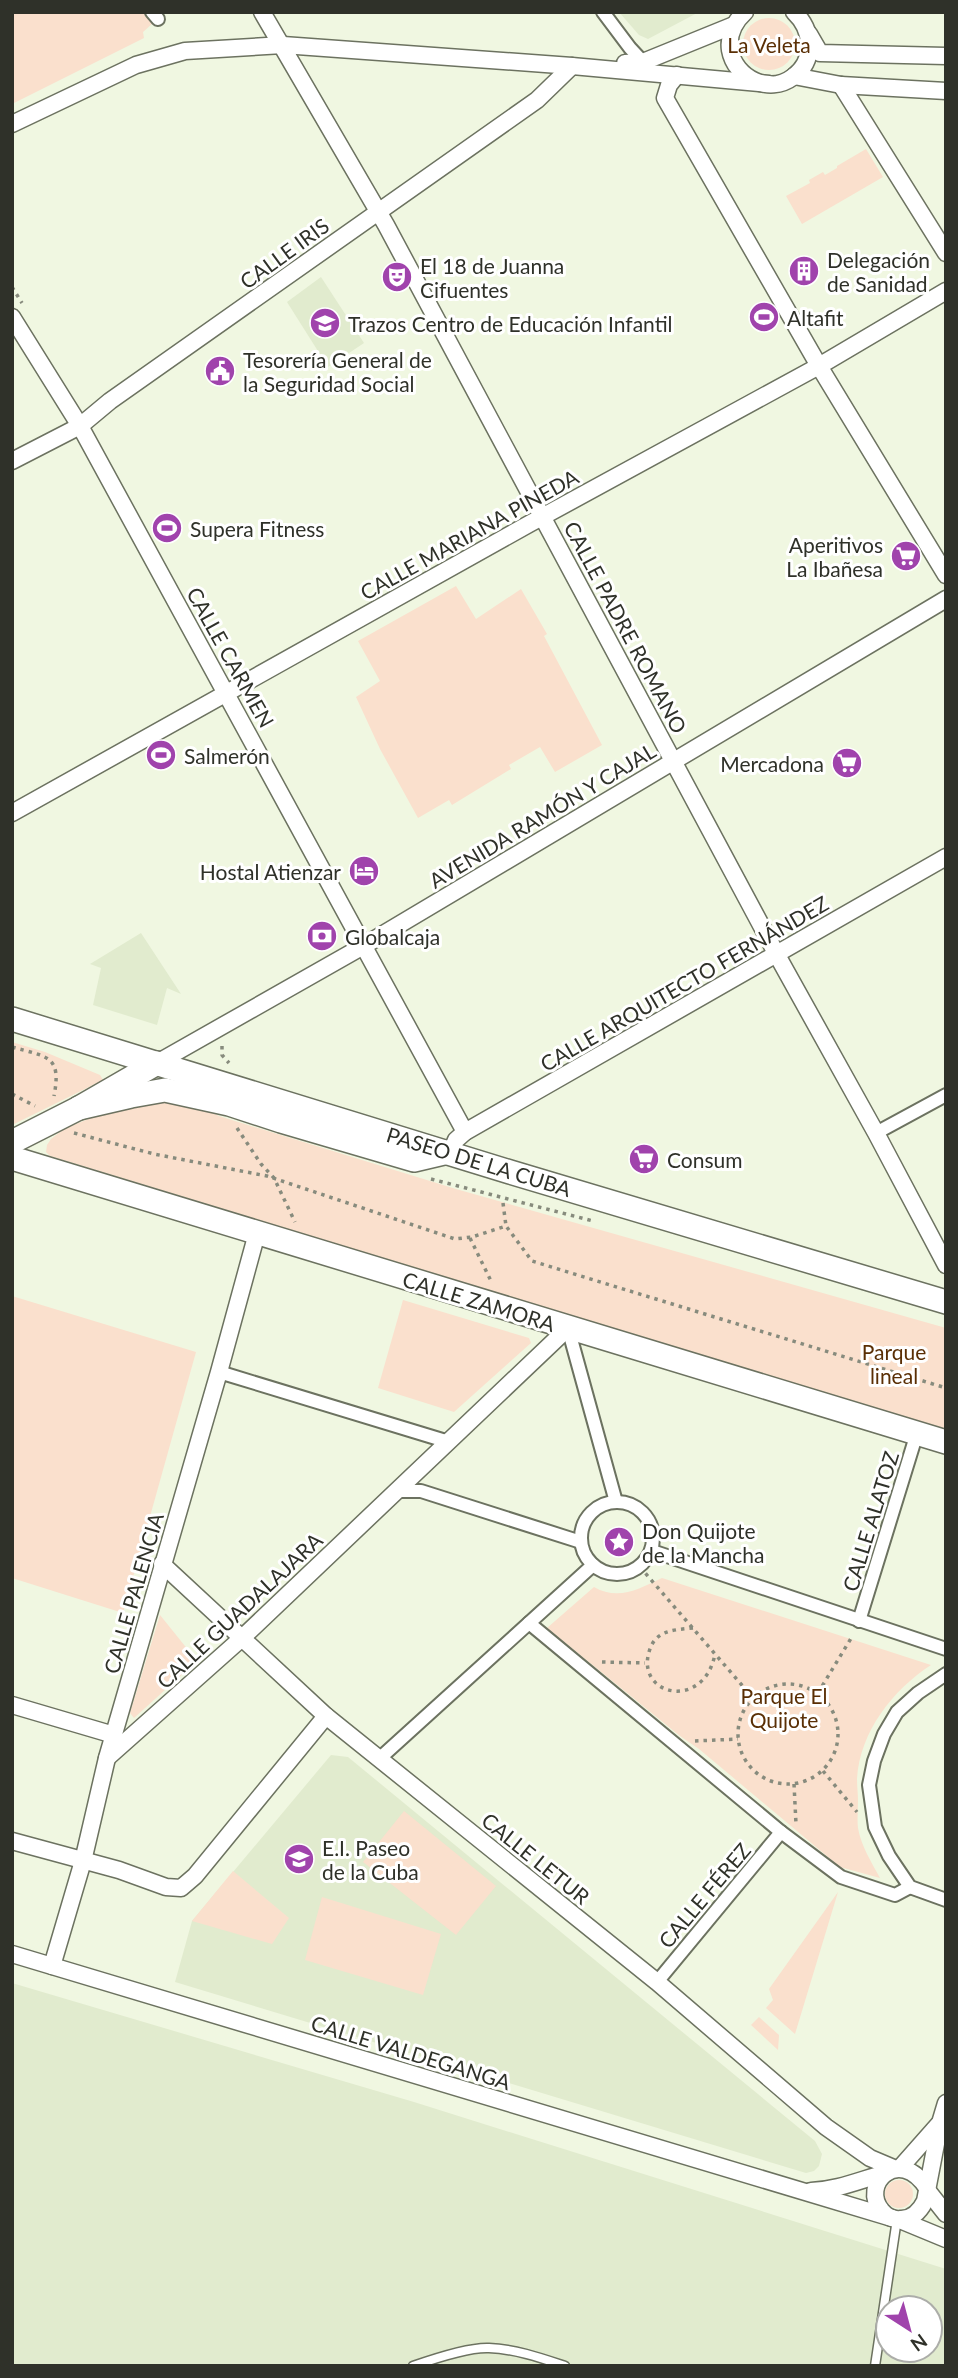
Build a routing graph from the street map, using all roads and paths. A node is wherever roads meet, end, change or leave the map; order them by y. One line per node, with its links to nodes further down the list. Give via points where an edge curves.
1 (262, 12): 7 (street, CALLE PADRE ROMANO)
2 (603, 12): 9 (street)
3 (745, 12): 5 (street)
4 (794, 12): 6 (street)
5 (734, 25): 9 (street); 13 (street, via 729,43 738,69)
6 (809, 33): 8 (street, via 820,53); 12 (street, via 808,57)
7 (283, 46): 10 (street); 16 (street, via 185,51 136,65); 17 (street, CALLE PADRE ROMANO)
8 (946, 56)
9 (643, 62): 10 (street)
10 (578, 67): 11 (street); 17 (street, CALLE IRIS)
11 (677, 75): 13 (street); 21 (street, via 665,98)
12 (794, 76): 13 (street); 14 (street)
13 (769, 84)
14 (841, 85): 15 (street); 18 (street)
15 (946, 91)
16 (12, 124)
17 (377, 211): 22 (street, CALLE IRIS); 24 (street, CALLE PADRE ROMANO)
18 (946, 253)
19 (946, 291): 21 (street, CALLE MARIANA PINEDA)
20 (12, 317): 22 (street, CALLE CARMEN)
21 (819, 366): 24 (street, CALLE MARIANA PINEDA); 25 (street)
22 (80, 426): 23 (street, CALLE IRIS); 27 (street, CALLE CARMEN)
23 (12, 461)
24 (542, 517): 27 (street, CALLE MARIANA PINEDA); 28 (street, CALLE PADRE ROMANO)
25 (946, 575)
26 (946, 599): 28 (street, AVENIDA RAMÓN Y CAJAL)
27 (227, 694): 29 (street, CALLE MARIANA PINEDA); 31 (street, CALLE CARMEN)
28 (674, 761): 31 (street, AVENIDA RAMÓN Y CAJAL); 32 (street, CALLE PADRE ROMANO)
29 (12, 813)
30 (946, 857): 32 (street, CALLE ARQUITECTO FERNÁNDEZ)
31 (365, 945): 34 (street, AVENIDA RAMÓN Y CAJAL); 41 (street, CALLE CARMEN)
32 (777, 955): 41 (street, CALLE ARQUITECTO FERNÁNDEZ); 42 (street, CALLE PADRE ROMANO)
33 (12, 1020): 34 (main road, PASEO DE LA CUBA)
34 (157, 1063): 37 (main road); 44 (main road, PASEO DE LA CUBA)
35 (12, 1094): 38 (path)
36 (946, 1095): 42 (street)
37 (79, 1108): 43 (main road); 44 (main road, via 165,1090 229,1104 414,1160)
38 (43, 1110)
39 (236, 1126): 46 (path)
40 (66, 1128): 46 (path, via 92,1139)
41 (465, 1132): 44 (street, CALLE ARQUITECTO FERNÁNDEZ)
42 (876, 1133): 52 (street, CALLE PADRE ROMANO)
43 (12, 1142)
44 (450, 1152): 54 (main road, PASEO DE LA CUBA)
45 (12, 1158): 50 (main road, CALLE ZAMORA)
46 (274, 1178): 49 (path); 51 (path, via 455,1239)
47 (503, 1203): 48 (path)
48 (506, 1226): 51 (path); 57 (path, via 532,1261)
49 (299, 1230)
50 (257, 1233): 55 (main road, CALLE ZAMORA); 56 (street, CALLE PALENCIA)
51 (470, 1238): 53 (path)
52 (946, 1265)
53 (493, 1286)
54 (946, 1301)
55 (568, 1328): 58 (main road, CALLE ZAMORA); 59 (street, CALLE GUADALAJARA); 62 (street)
56 (219, 1372): 59 (street); 65 (street, CALLE PALENCIA)
57 (946, 1388)
58 (917, 1433): 60 (main road, CALLE ZAMORA); 68 (street, CALLE ALATOZ)
59 (449, 1442): 61 (street, CALLE GUADALAJARA)
60 (946, 1442)
61 (398, 1491): 63 (street, via 421,1491); 71 (street, CALLE GUADALAJARA)
62 (616, 1502): 63 (street, via 594,1510 582,1530); 64 (street, via 639,1509 647,1517 654,1539)
63 (581, 1542): 66 (street)
64 (652, 1551): 67 (street); 68 (street)
65 (162, 1564): 71 (street, CALLE LETUR); 81 (street, CALLE PALENCIA)
66 (593, 1565): 67 (street, via 616,1574); 69 (street)
67 (640, 1567): 70 (path)
68 (859, 1620): 72 (street); 77 (path)
69 (529, 1623): 74 (street); 85 (street)
70 (693, 1628): 73 (path); 75 (path, via 663,1633 652,1642)
71 (242, 1638): 80 (street, CALLE LETUR); 84 (street, CALLE GUADALAJARA)
72 (946, 1649)
73 (715, 1654): 75 (path, via 712,1669 693,1689 668,1692 650,1675); 78 (path)
74 (576, 1661): 75 (path); 83 (street)
75 (645, 1663)
76 (946, 1674): 88 (street, via 897,1712 884,1734 869,1785)
77 (818, 1693): 78 (path, via 802,1685 785,1684); 86 (path, via 830,1706 839,1740)
78 (753, 1698): 82 (path, via 741,1717)
79 (12, 1705): 81 (street)
80 (326, 1716): 85 (street, CALLE LETUR); 92 (street, via 181,1888)
81 (114, 1735): 84 (street, CALLE PALENCIA)
82 (738, 1739): 83 (path); 87 (path, via 746,1761 763,1778)
83 (673, 1743): 89 (street)
84 (107, 1758): 92 (street, CALLE PALENCIA)
85 (379, 1759): 97 (street, CALLE LETUR)
86 (822, 1771): 87 (path); 88 (path)
87 (794, 1784): 91 (path)
88 (875, 1827): 93 (street)
89 (781, 1832): 91 (street); 97 (street, CALLE FÉREZ)
90 (12, 1840): 92 (street)
91 (797, 1844): 93 (street, via 841,1877 895,1895)
92 (83, 1861): 96 (street, CALLE PALENCIA)
93 (910, 1887): 94 (street)
94 (946, 1900)
95 (12, 1954): 96 (street, CALLE VALDEGANGA)
96 (52, 1966): 102 (street, CALLE VALDEGANGA)
97 (657, 1982): 100 (street, CALLE LETUR, via 826,2127)
98 (946, 2103): 99 (street)
99 (940, 2123): 100 (street); 101 (street)
100 (894, 2170): 101 (street, via 910,2170); 102 (street, CALLE VALDEGANGA, via 827,2191); 104 (street, via 880,2178 875,2197 884,2214)
101 (927, 2189): 103 (street); 104 (street, via 914,2216)
102 (798, 2191): 104 (street, CALLE VALDEGANGA)
103 (946, 2214)
104 (896, 2219): 105 (street); 108 (lane)
105 (946, 2238)
106 (413, 2366): 107 (lane, via 487,2347)
107 (565, 2366)
108 (875, 2366)

